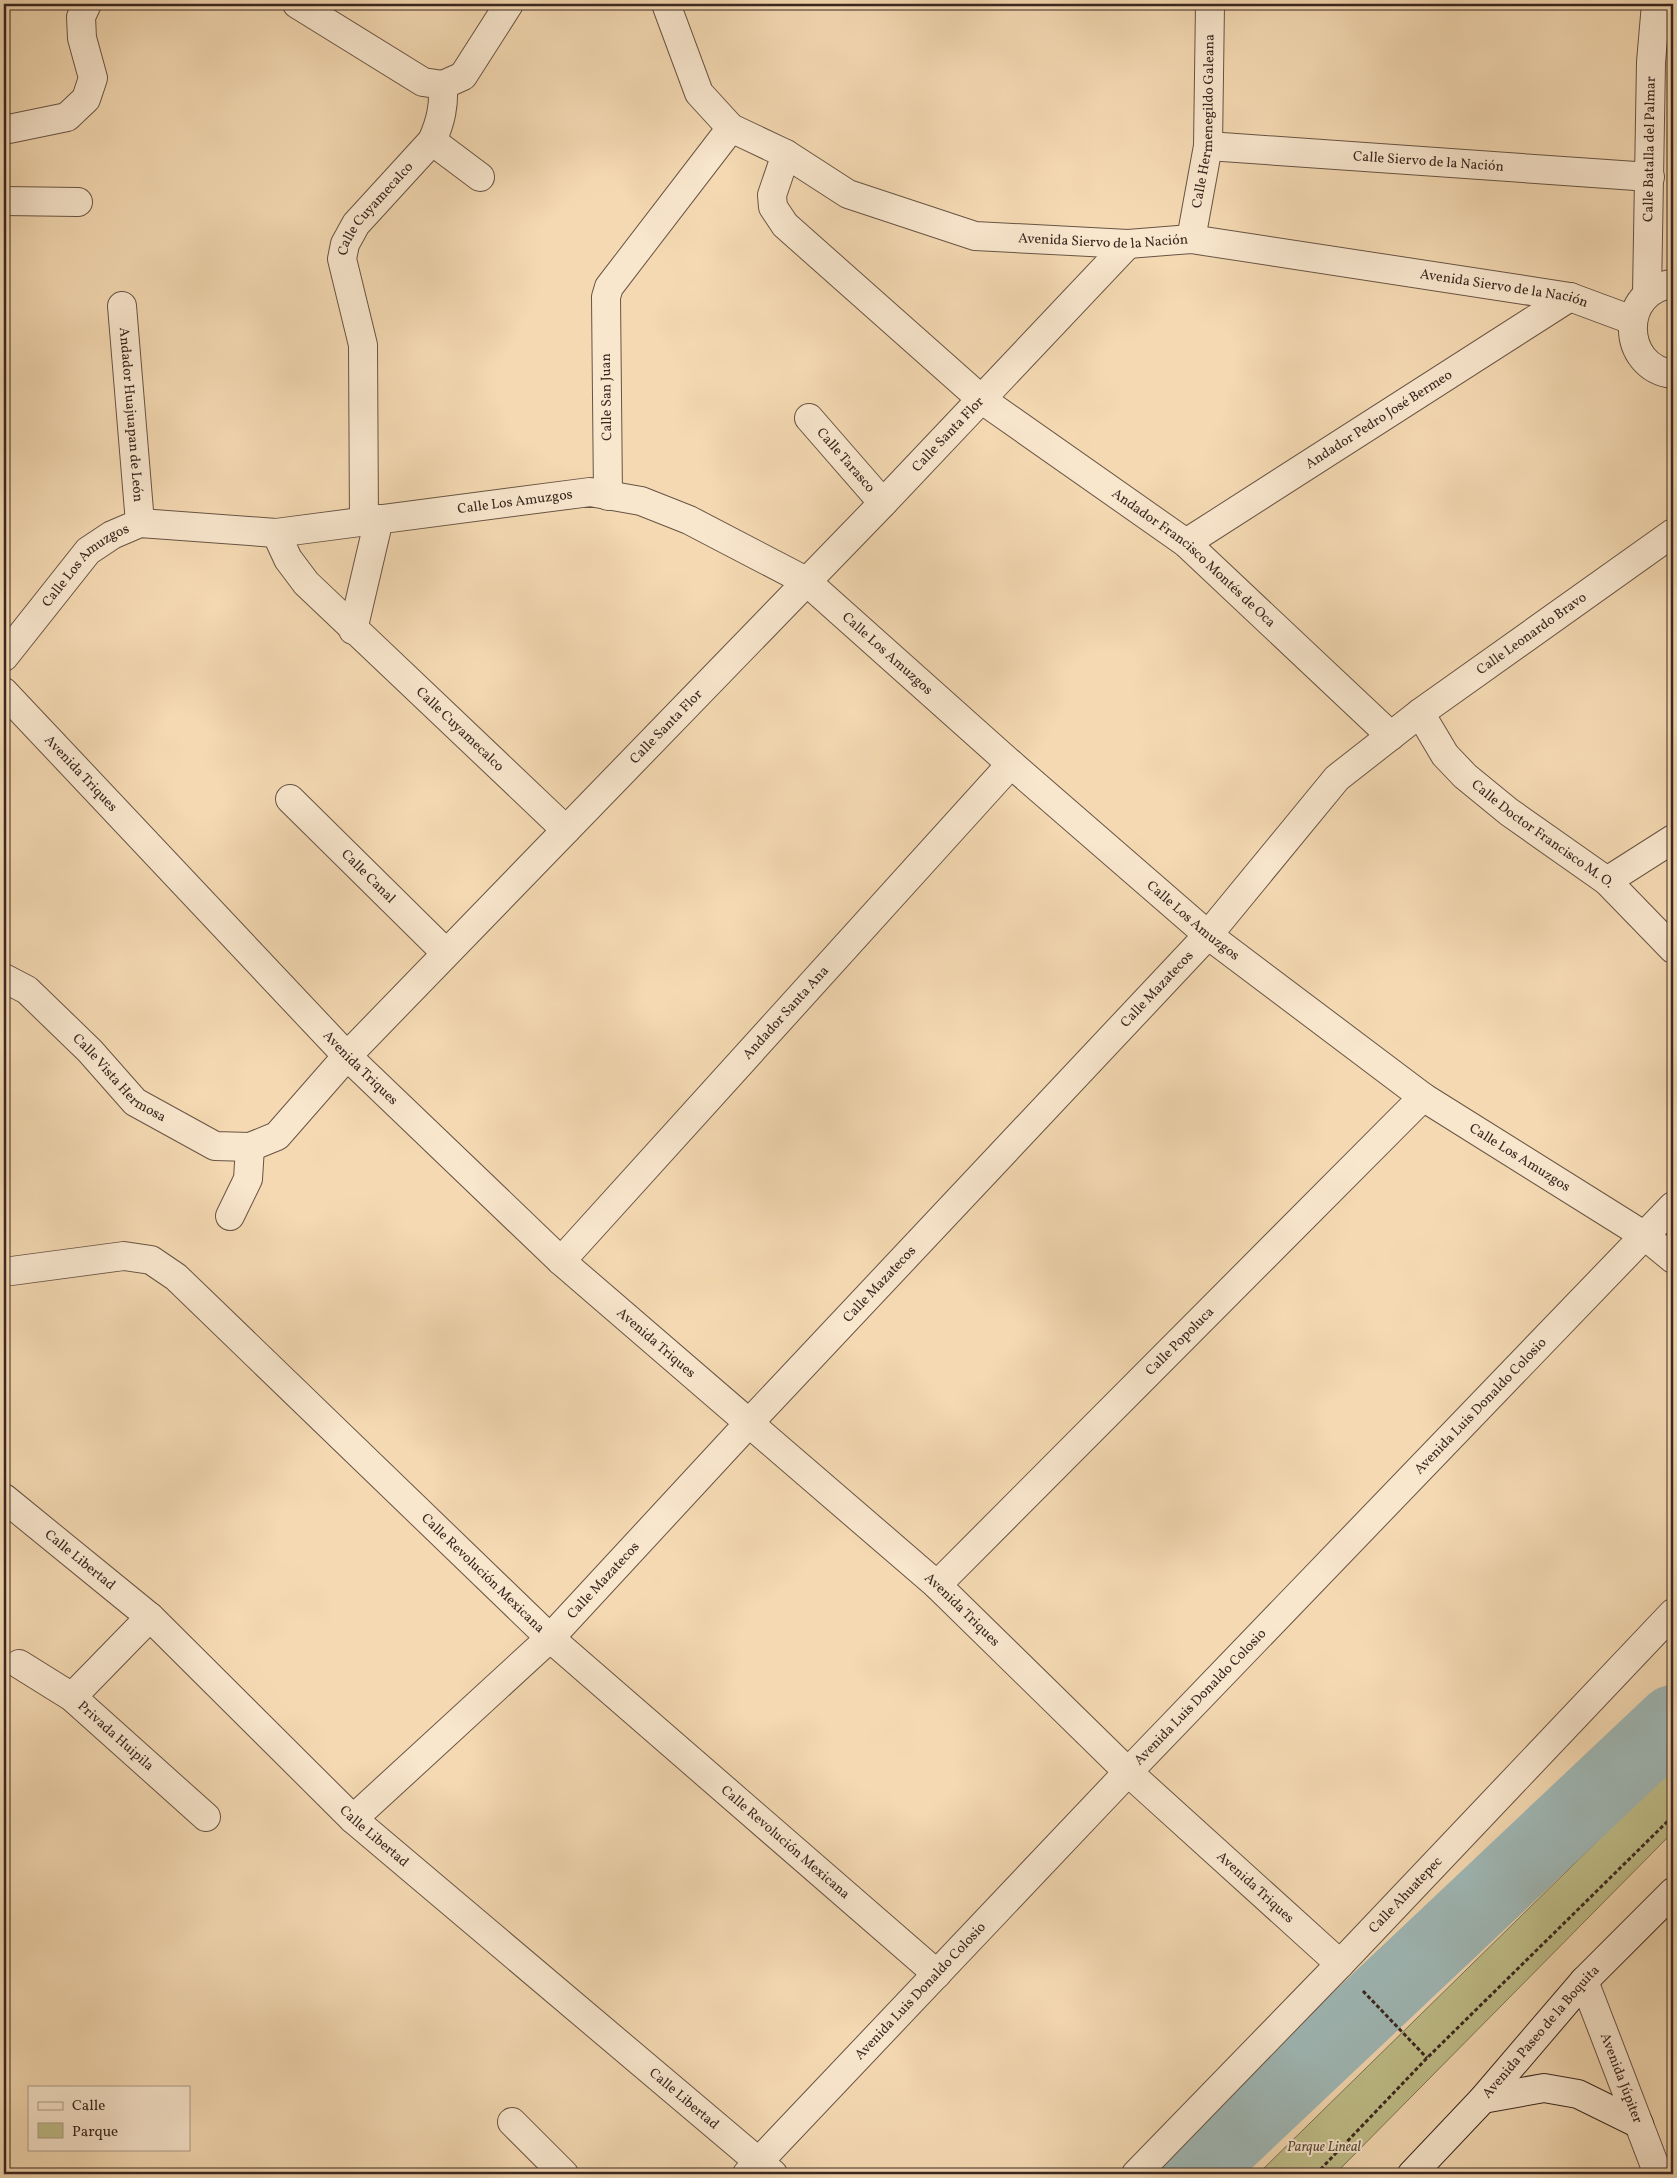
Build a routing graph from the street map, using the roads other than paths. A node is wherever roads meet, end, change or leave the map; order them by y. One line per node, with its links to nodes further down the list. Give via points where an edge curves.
1 (87, 4): 9 (street, via 81,17 82,38 93,78 86,99 67,117)
2 (297, 4): 7 (street, via 423,82)
3 (509, 4): 7 (street, via 463,76)
4 (666, 4): 8 (street, Avenida Siervo de la Nación, via 699,93)
5 (1210, 4): 11 (street, Calle Hermenegildo Galeana)
6 (1661, 16): 14 (street, Calle Batalla del Palmar, via 1652,62)
7 (443, 85): 10 (street, Calle Cuyamecalco, via 444,104)
8 (731, 128): 12 (street, Avenida Siervo de la Nación); 27 (street, Calle San Juan, via 609,288 606,298)
9 (4, 130)
10 (432, 141): 13 (street); 29 (street, Calle Cuyamecalco, via 356,224 345,244 342,259 363,345)
11 (1208, 146): 14 (street, Calle Siervo de la Nación); 17 (street, Calle Hermenegildo Galeana)
12 (786, 154): 18 (street, Avenida Siervo de la Nación, via 848,194 975,236); 25 (street, Andador Francisco Montés de Oca, via 772,194 773,207 785,225)
13 (480, 176)
14 (1650, 177): 20 (street, Calle Batalla del Palmar)
15 (4, 201): 16 (street)
16 (78, 202)
17 (1191, 240): 18 (street, Avenida Siervo de la Nación); 21 (street, Avenida Siervo de la Nación)
18 (1128, 244): 25 (street, Calle Santa Flor)
19 (1673, 284): 20 (street)
20 (1648, 294): 23 (street)
21 (1570, 297): 23 (street, Avenida Siervo de la Nación); 33 (street, Andador Pedro José Bermeo)
22 (122, 306): 30 (street, Andador Huajuapan de León)
23 (1632, 320): 24 (street, via 1633,338 1640,356 1654,368)
24 (1673, 374)
25 (982, 399): 28 (street, Calle Santa Flor); 33 (street, Andador Francisco Montés de Oca)
26 (809, 418): 28 (street, Calle Tarasco)
27 (608, 496): 29 (street, Calle Los Amuzgos, via 590,492); 34 (street, Calle Los Amuzgos, via 641,501 689,520)
28 (883, 503): 34 (street, Calle Santa Flor)
29 (371, 520): 31 (street, Calle Los Amuzgos); 35 (street, Calle Cuyamecalco)
30 (140, 523): 31 (street, Calle Los Amuzgos); 36 (street, Calle Los Amuzgos, via 112,535 88,551)
31 (276, 533): 35 (street, Calle Cuyamecalco, via 288,559 306,583)
32 (1673, 533): 38 (street, Calle Leonardo Bravo)
33 (1186, 543): 39 (street, Andador Francisco Montés de Oca)
34 (806, 581): 40 (street, Calle Los Amuzgos); 42 (street, Calle Santa Flor)
35 (353, 630): 42 (street, Calle Cuyamecalco)
36 (4, 657)
37 (4, 692): 49 (street, Avenida Triques)
38 (1420, 714): 39 (street, Calle Leonardo Bravo); 44 (street, Calle Doctor Francisco M. O., via 1445,755 1465,776 1509,812)
39 (1391, 736): 45 (street, Calle Mazatecos, via 1337,778)
40 (1011, 764): 45 (street, Calle Los Amuzgos); 56 (street, Andador Santa Ana)
41 (290, 799): 47 (street, Calle Canal)
42 (566, 830): 47 (street, Calle Santa Flor)
43 (1673, 839): 44 (street)
44 (1607, 881): 46 (street, Calle Doctor Francisco M. O.)
45 (1208, 935): 50 (street, Calle Los Amuzgos); 58 (street, Calle Mazatecos)
46 (1673, 949)
47 (446, 954): 49 (street, Calle Santa Flor)
48 (4, 978): 51 (street, Calle Vista Hermosa, via 27,990 90,1051 135,1102 215,1146)
49 (347, 1056): 51 (street, Calle Santa Flor, via 277,1136); 56 (street, Avenida Triques)
50 (1423, 1097): 54 (street, Calle Los Amuzgos); 60 (street, Calle Popoluca)
51 (250, 1147): 53 (street, via 248,1179)
52 (1673, 1206): 54 (street, Avenida Luis Donaldo Colosio)
53 (230, 1216)
54 (1645, 1236): 55 (street, Calle Los Amuzgos); 66 (street, Avenida Luis Donaldo Colosio)
55 (1673, 1259)
56 (561, 1262): 58 (street, Avenida Triques)
57 (4, 1272): 63 (street, Calle Revolución Mexicana, via 124,1256 151,1260 176,1277)
58 (748, 1423): 60 (street, Avenida Triques); 63 (street, Calle Mazatecos)
59 (4, 1498): 62 (street, Calle Libertad)
60 (937, 1585): 66 (street, Avenida Triques)
61 (1673, 1613): 70 (street, Calle Ahuatepec)
62 (150, 1618): 65 (street); 68 (street, Calle Libertad)
63 (550, 1638): 68 (street, Calle Mazatecos); 71 (street, Calle Revolución Mexicana)
64 (19, 1664): 65 (street, Privada Huipila)
65 (72, 1697): 67 (street, Privada Huipila)
66 (1128, 1772): 70 (street, Avenida Triques); 71 (street, Avenida Luis Donaldo Colosio)
67 (206, 1817)
68 (353, 1818): 76 (street, Calle Libertad)
69 (1673, 1892): 72 (street, Avenida Paseo de la Boquita)
70 (1340, 1964): 78 (street, Calle Ahuatepec)
71 (938, 1974): 76 (street, Avenida Luis Donaldo Colosio)
72 (1584, 1981): 73 (street, Avenida Paseo de la Boquita); 75 (street, Avenida Júpiter)
73 (1483, 2099): 75 (street, via 1544,2088 1578,2094); 79 (street, Avenida Paseo de la Boquita)
74 (512, 2122): 77 (street)
75 (1639, 2124): 80 (street, Avenida Júpiter)
76 (760, 2170)
77 (564, 2174)
78 (1136, 2174)
79 (1412, 2174)
80 (1658, 2174)

